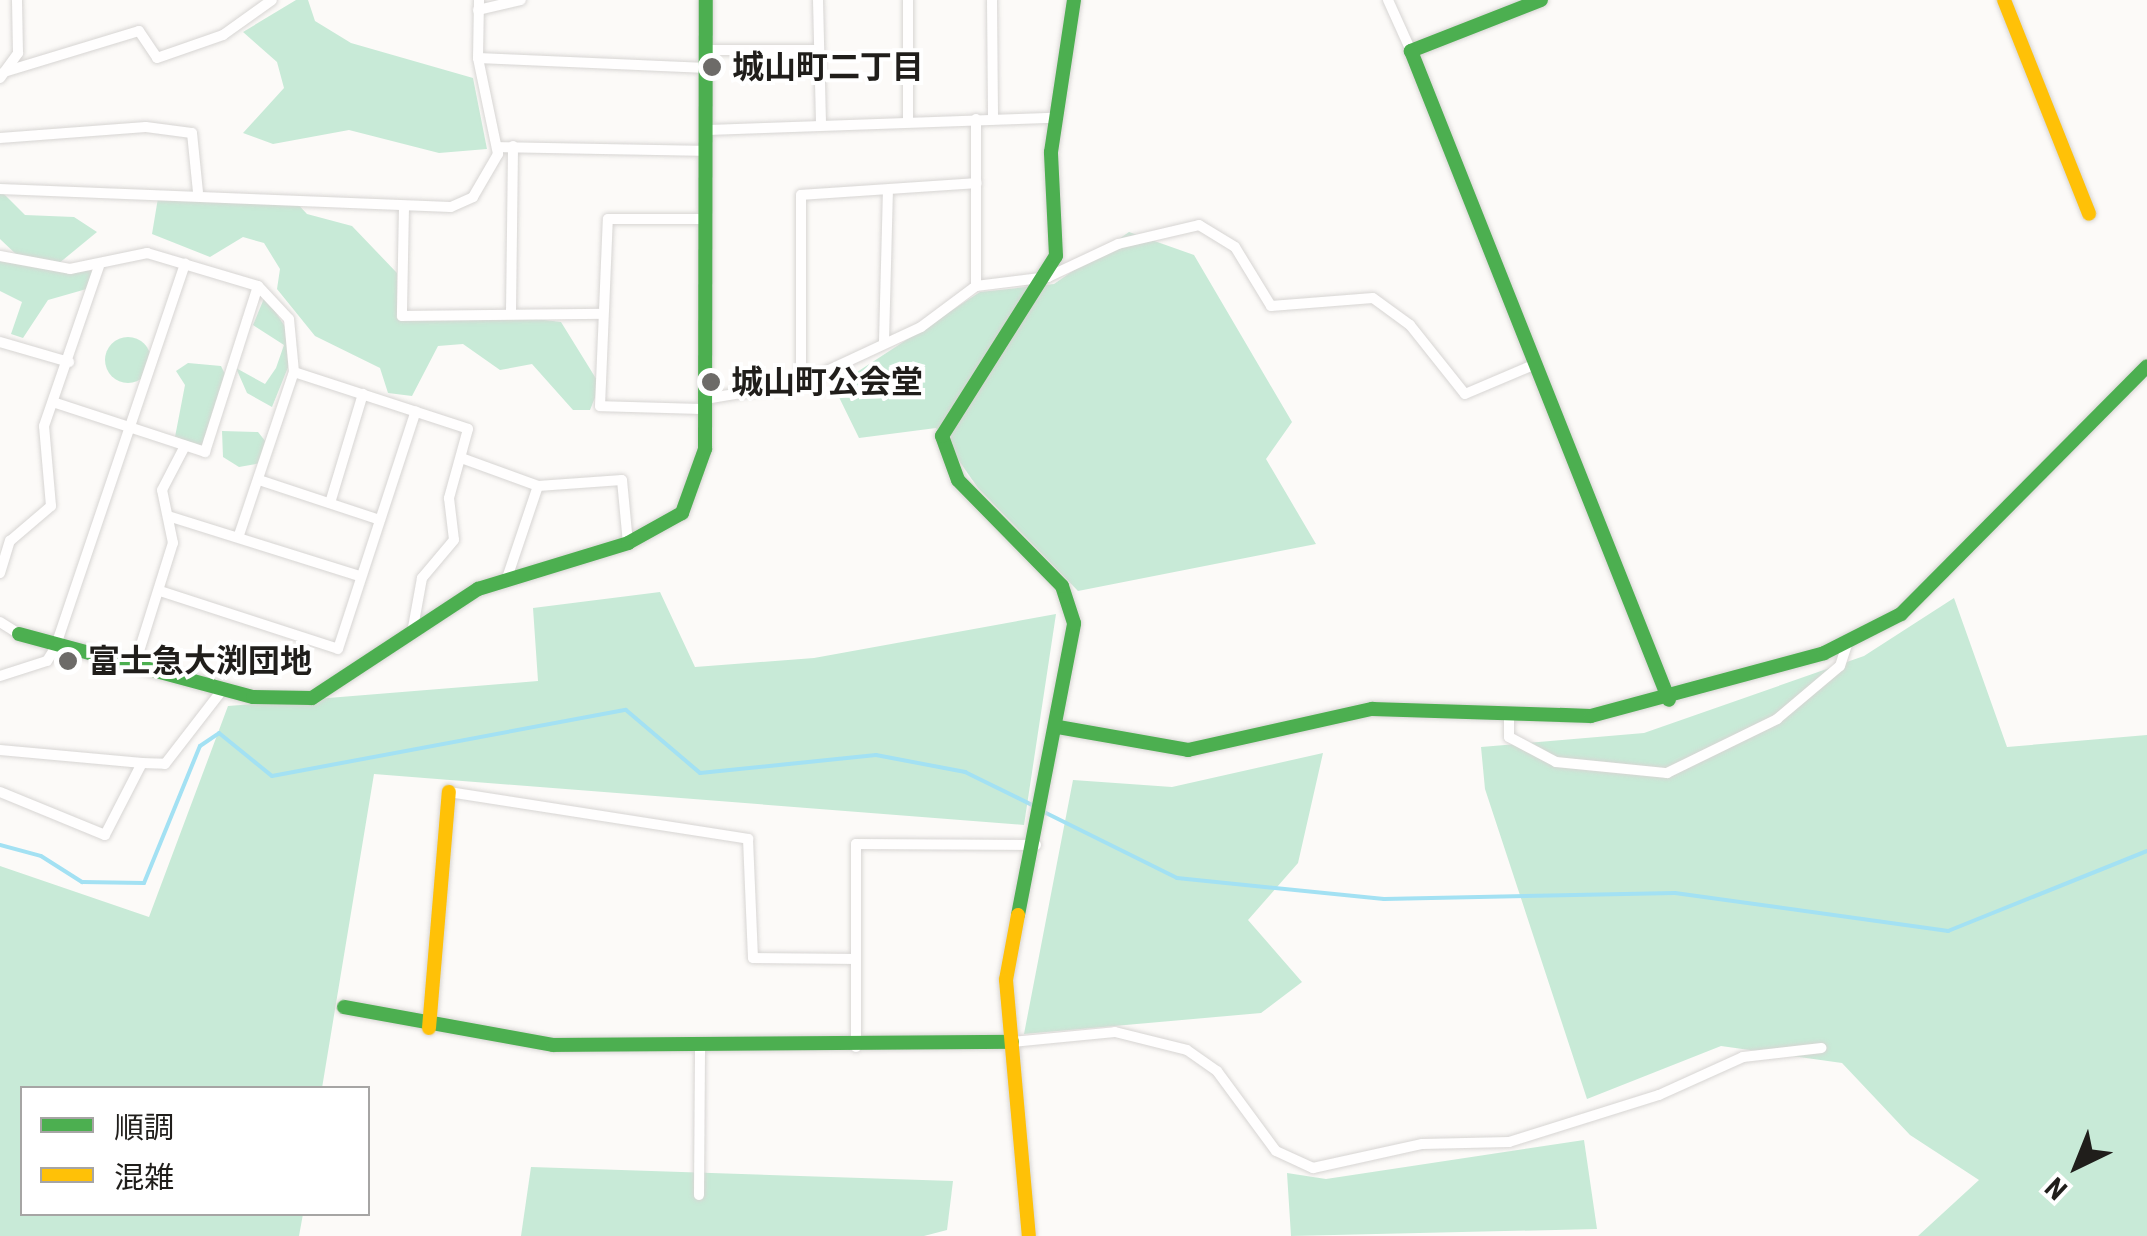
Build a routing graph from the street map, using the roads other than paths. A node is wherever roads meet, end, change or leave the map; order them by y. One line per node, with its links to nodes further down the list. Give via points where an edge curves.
1 (17, 0): 19 (street, via 18,53)
2 (272, 0): 19 (street, via 222,35 158,58 139,31)
3 (476, 0): 13 (street)
4 (521, 0): 13 (street)
5 (706, 0): 14 (street)
6 (818, 0): 15 (street)
7 (908, 0): 23 (street)
8 (992, 0): 20 (street)
9 (1074, 0): 22 (street)
10 (1388, 0): 16 (street)
11 (1541, 0): 16 (street)
12 (2004, 0): 35 (street)
13 (479, 13): 17 (street)
14 (707, 50): 15 (street); 18 (street)
15 (819, 50): 24 (street)
16 (1410, 52): 48 (street)
17 (478, 58): 18 (street); 28 (street)
18 (707, 68): 25 (street)
19 (2, 75)
20 (993, 116): 21 (street); 22 (street)
21 (976, 118): 23 (street); 30 (street)
22 (1056, 118): 40 (street, via 1058,242)
23 (908, 122): 24 (street)
24 (821, 123): 25 (street)
25 (706, 130): 29 (street)
26 (0, 138): 33 (street, via 146,126 192,133)
27 (514, 146): 28 (street); 29 (street); 43 (street)
28 (497, 147): 34 (street, via 473,197 451,208)
29 (706, 151): 36 (street)
30 (977, 184): 32 (street); 42 (street)
31 (0, 189): 33 (street)
32 (888, 190): 45 (street); 51 (street, via 801,195)
33 (198, 192): 34 (street)
34 (404, 207): 43 (street, via 402,316)
35 (2089, 214)
36 (706, 220): 44 (street, via 608,219); 54 (street)
37 (0, 256): 39 (street)
38 (184, 263): 39 (street, via 147,253); 41 (street); 56 (street)
39 (99, 266): 47 (street)
40 (1048, 277): 42 (street); 48 (street, via 1118,244 1198,225 1234,247 1271,306 1373,298 1410,326 1465,394); 80 (street, via 942,436 958,480 1070,602)
41 (258, 286): 50 (street, via 290,318); 57 (street, via 205,452)
42 (976, 286): 45 (street, via 921,326)
43 (511, 312): 44 (street)
44 (602, 314): 54 (street, via 600,406)
45 (884, 340): 51 (street)
46 (0, 342): 47 (street)
47 (69, 362): 53 (street)
48 (1531, 366): 78 (street)
49 (2147, 366): 73 (street, via 1920,598)
50 (294, 372): 52 (street); 59 (street)
51 (800, 383): 54 (street)
52 (363, 394): 55 (street); 61 (street)
53 (56, 403): 56 (street); 66 (street, via 44,426 51,506 10,542)
54 (705, 404): 65 (street, via 703,474 693,495 666,524)
55 (416, 411): 58 (street, via 468,429); 63 (street)
56 (130, 427): 57 (street); 74 (street)
57 (185, 446): 62 (street, via 162,490)
58 (464, 459): 60 (street); 71 (street, via 449,498 454,540 422,578)
59 (259, 480): 61 (street); 64 (street)
60 (538, 486): 65 (street, via 622,480); 67 (street)
61 (330, 503): 63 (street)
62 (168, 516): 64 (street); 69 (street)
63 (380, 520): 68 (street)
64 (239, 535): 68 (street)
65 (628, 543): 67 (street)
66 (0, 573)
67 (508, 575): 71 (street)
68 (360, 576): 69 (street, via 338,649)
69 (160, 591): 75 (street)
70 (0, 622): 72 (street)
71 (412, 633): 77 (street, via 343,686 312,698)
72 (19, 634): 74 (street)
73 (1847, 644): 78 (street); 79 (street, via 1840,666 1777,719 1667,772 1556,762 1509,737)
74 (55, 648): 75 (street); 76 (street, via 47,660)
75 (135, 664): 77 (street)
76 (0, 676)
77 (223, 688): 82 (street, via 165,764)
78 (1669, 700): 79 (street, via 1591,716)
79 (1509, 718): 80 (street, via 1372,709 1188,750)
80 (1058, 727): 85 (street)
81 (0, 750): 82 (street)
82 (142, 763): 83 (street, via 105,836)
83 (0, 792)
84 (449, 792): 86 (street, via 478,804 748,838 752,958); 88 (street)
85 (1038, 839): 86 (street, via 856,844); 89 (street, via 1009,950)
86 (854, 959): 90 (street)
87 (344, 1007): 88 (street)
88 (430, 1028): 92 (street, via 487,1040)
89 (1012, 1042): 90 (street); 91 (street, via 1115,1032 1187,1050 1217,1071 1276,1151 1313,1168 1422,1144 1509,1142 1658,1095 1742,1057); 94 (street)
90 (856, 1048): 92 (street)
91 (1821, 1048)
92 (700, 1049): 93 (street)
93 (699, 1196)
94 (1029, 1236)

